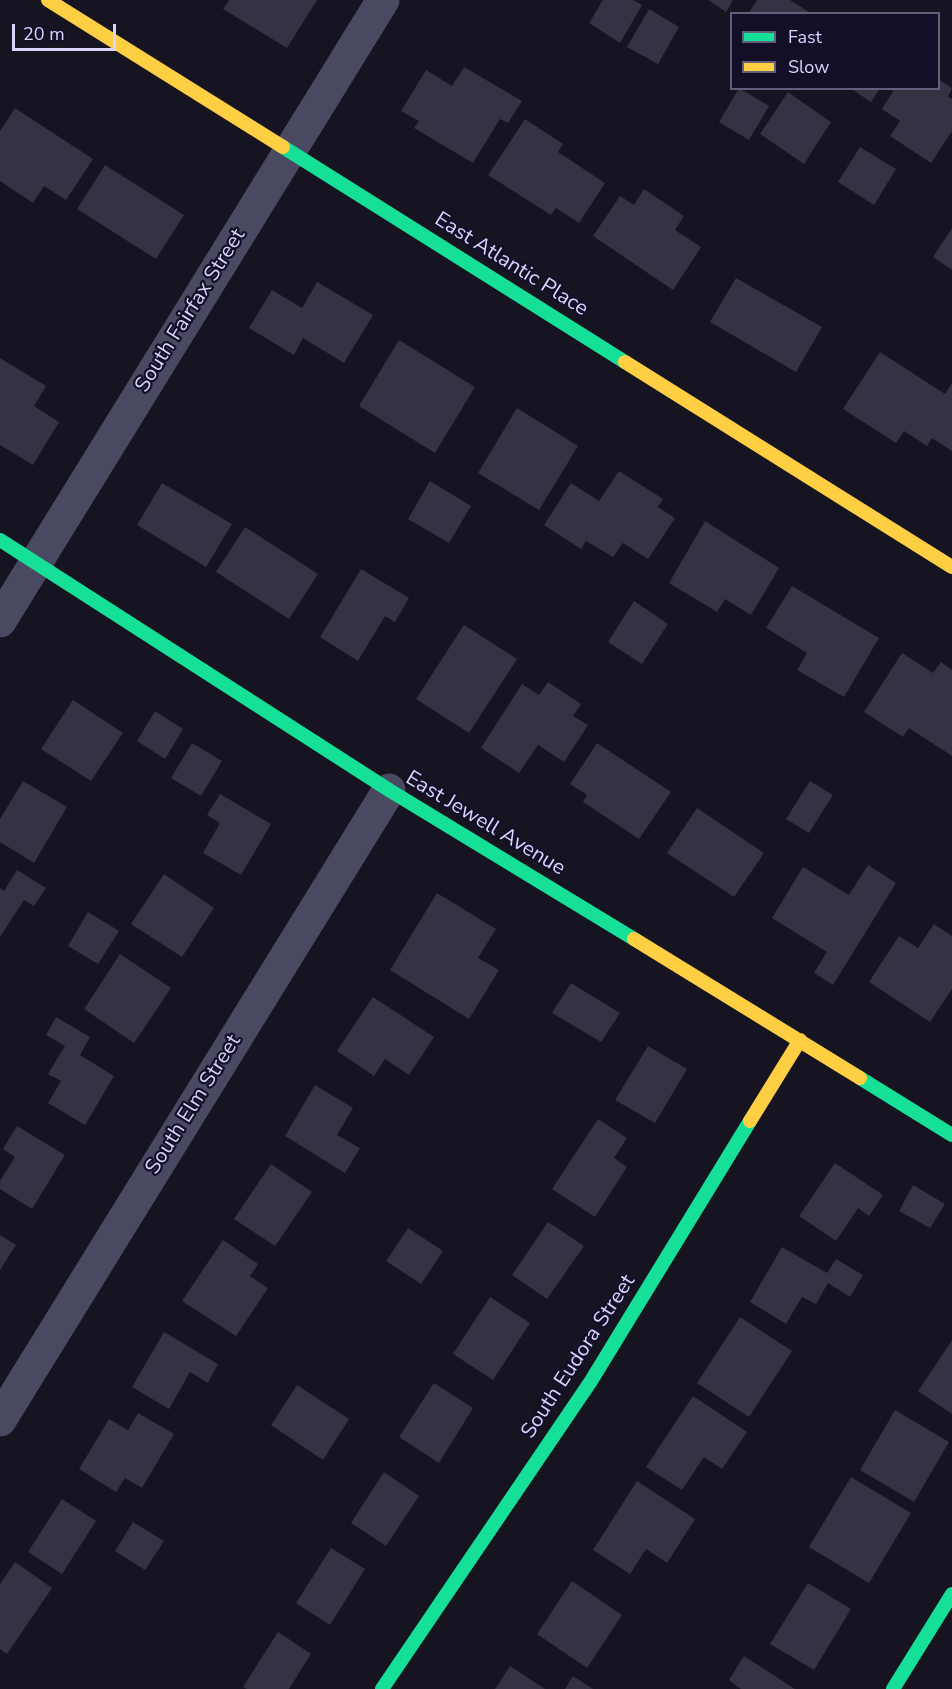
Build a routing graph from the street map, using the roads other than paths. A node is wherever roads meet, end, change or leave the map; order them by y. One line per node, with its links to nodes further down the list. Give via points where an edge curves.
1 (48, 0): 3 (street, East Atlantic Place)
2 (383, 0): 3 (street, South Fairfax Street)
3 (290, 150): 5 (street, South Fairfax Street); 6 (street, East Atlantic Place)
4 (0, 540): 5 (street, East Jewell Avenue)
5 (36, 563): 7 (street, South Fairfax Street); 8 (street, East Jewell Avenue)
6 (952, 567)
7 (0, 621)
8 (389, 790): 9 (street, East Jewell Avenue); 11 (street, South Elm Street)
9 (800, 1040): 10 (street, East Jewell Avenue); 13 (street, South Eudora Street, via 591,1381)
10 (952, 1136)
11 (0, 1420)
12 (947, 1613): 14 (street)
13 (382, 1689)
14 (893, 1689)

